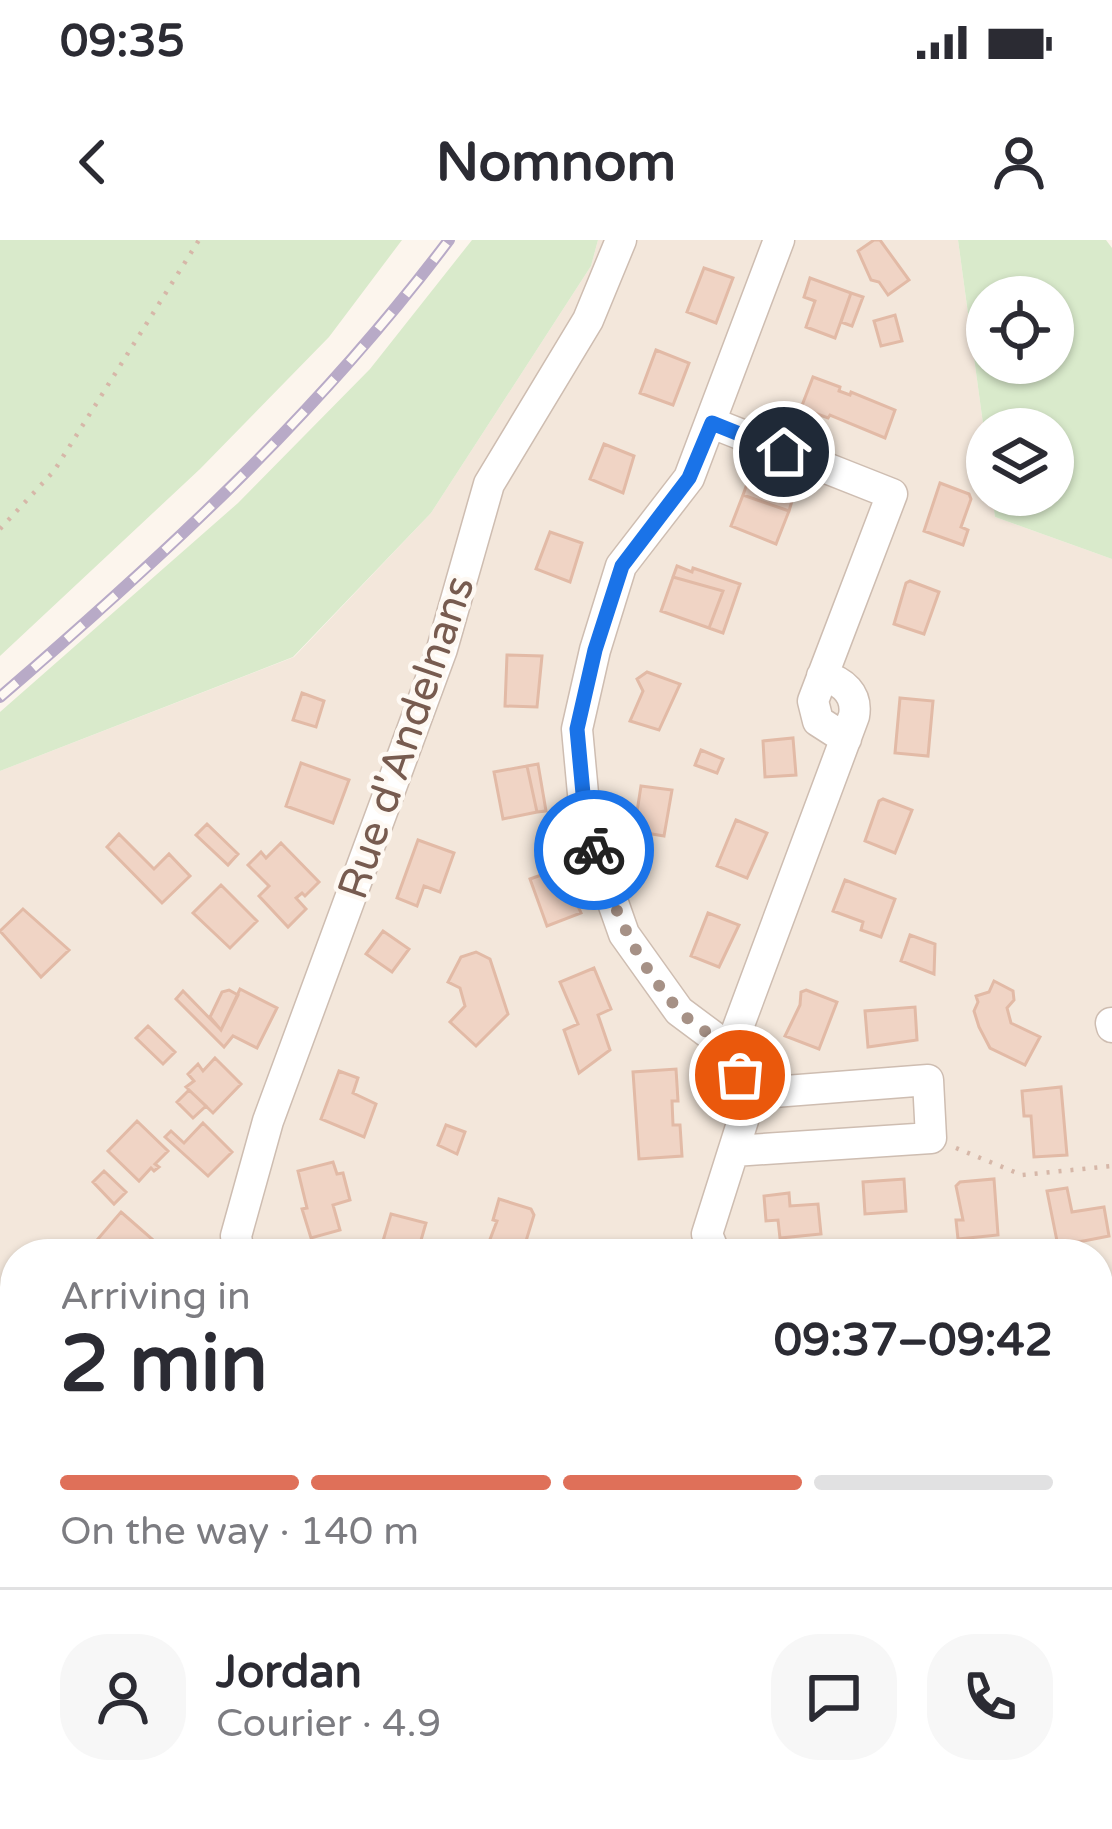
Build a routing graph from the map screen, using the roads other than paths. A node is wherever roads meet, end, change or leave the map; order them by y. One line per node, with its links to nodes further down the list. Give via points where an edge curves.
1 (621, 240): 7 (street, Rue d'Andelnans, via 588,320 490,484 442,650 268,1121)
2 (779, 240): 3 (street)
3 (712, 423): 4 (street, via 689,478 622,566 577,729 586,826 624,934 680,1010); 4 (street, via 892,494 813,701 818,721 847,739)
4 (730, 1049): 5 (street)
5 (747, 1094): 6 (street); 6 (street, via 928,1080 931,1138)
6 (734, 1151): 8 (street)
7 (236, 1239)
8 (709, 1239)

